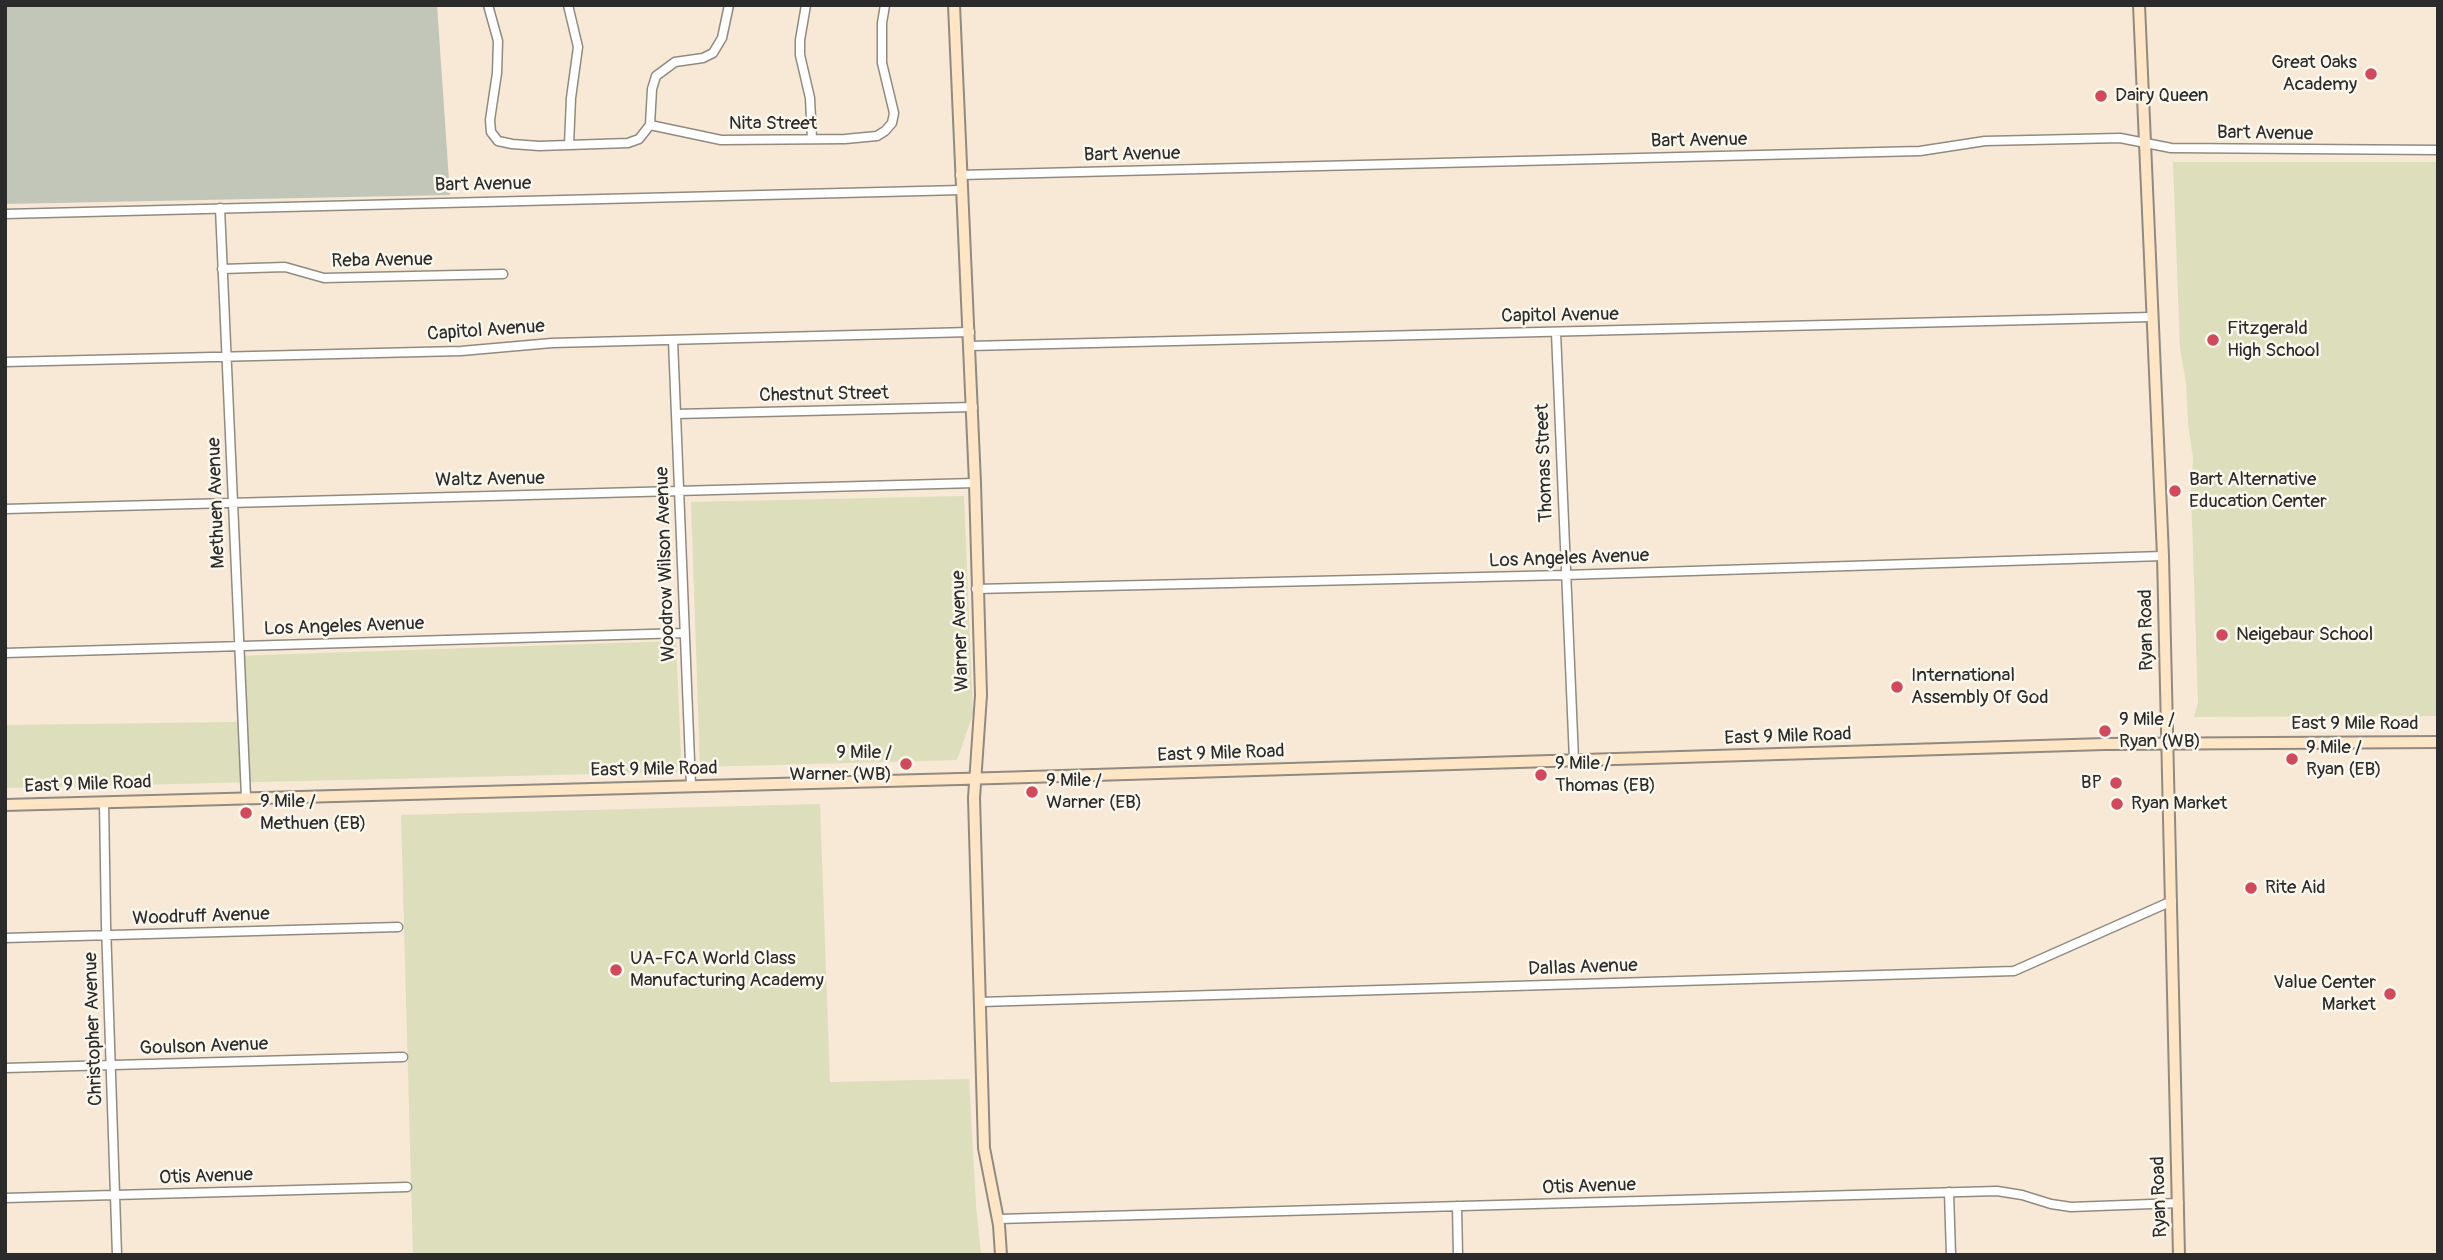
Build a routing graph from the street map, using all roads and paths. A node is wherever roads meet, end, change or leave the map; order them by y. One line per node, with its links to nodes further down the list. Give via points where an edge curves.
1 (488, 5): 11 (street, via 498,41 491,132 498,141 512,144)
2 (568, 5): 11 (street, via 578,47)
3 (729, 5): 8 (street, via 722,38 713,53 675,62 656,76)
4 (806, 5): 9 (street, via 800,55 810,99)
5 (885, 5): 9 (street, Nita Street, via 882,63 892,123 885,131 865,138)
6 (954, 5): 13 (main road, Warner Avenue)
7 (2139, 5): 10 (main road, Ryan Road)
8 (650, 125): 9 (street, Nita Street, via 721,140); 11 (street, via 639,139 628,143)
9 (812, 139)
10 (2144, 143): 12 (street, Bart Avenue, via 2171,148); 13 (street, Bart Avenue, via 2120,138 2011,140 1920,151); 19 (main road, Ryan Road)
11 (569, 145)
12 (2438, 150)
13 (960, 175): 14 (main road, Warner Avenue)
14 (961, 190): 15 (street, Bart Avenue); 20 (main road, Warner Avenue)
15 (220, 208): 16 (street, Bart Avenue); 17 (street, Methuen Avenue)
16 (5, 214)
17 (222, 269): 18 (street, Reba Avenue, via 285,267 324,278); 24 (street, Methuen Avenue)
18 (503, 274)
19 (2151, 317): 21 (street, Capitol Avenue); 32 (main road, Ryan Road)
20 (970, 332): 22 (street, Capitol Avenue); 23 (main road, Warner Avenue)
21 (1556, 332): 23 (street, Capitol Avenue); 33 (street, Thomas Street)
22 (673, 340): 24 (street, Capitol Avenue); 27 (street, Woodrow Wilson Avenue)
23 (971, 346): 26 (main road, Warner Avenue)
24 (226, 356): 25 (street, Capitol Avenue); 30 (street, Methuen Avenue)
25 (5, 362)
26 (973, 407): 27 (street, Chestnut Street); 28 (main road, Warner Avenue)
27 (676, 414): 29 (street, Woodrow Wilson Avenue)
28 (975, 483): 29 (street, Waltz Avenue); 34 (main road, Warner Avenue)
29 (679, 491): 30 (street, Waltz Avenue); 35 (street, Woodrow Wilson Avenue)
30 (233, 502): 31 (street, Waltz Avenue); 36 (street, Methuen Avenue)
31 (5, 509)
32 (2163, 556): 33 (street, Los Angeles Avenue); 39 (main road, Ryan Road)
33 (1565, 575): 34 (street, Los Angeles Avenue); 40 (street, Thomas Street)
34 (976, 589): 41 (main road, Warner Avenue, via 981,695)
35 (684, 633): 36 (street, Los Angeles Avenue); 42 (street, Woodrow Wilson Avenue)
36 (239, 646): 37 (street, Los Angeles Avenue); 43 (street, Methuen Avenue)
37 (5, 653)
38 (2438, 742): 39 (main road, East 9 Mile Road)
39 (2168, 743): 40 (main road, East 9 Mile Road); 46 (main road, Ryan Road)
40 (1574, 760): 41 (main road, East 9 Mile Road)
41 (975, 779): 42 (main road, East 9 Mile Road); 50 (main road, Warner Avenue)
42 (691, 786): 43 (main road, East 9 Mile Road)
43 (246, 797): 44 (main road, East 9 Mile Road)
44 (104, 802): 45 (main road, East 9 Mile Road); 48 (street, Christopher Avenue)
45 (5, 805)
46 (2172, 901): 50 (street, Dallas Avenue, via 2014,971); 58 (main road, Ryan Road)
47 (398, 927): 48 (street, Woodruff Avenue)
48 (106, 936): 49 (street, Woodruff Avenue); 52 (street, Christopher Avenue)
49 (5, 938)
50 (980, 1002): 60 (main road, Warner Avenue, via 984,1148)
51 (403, 1057): 52 (street, Goulson Avenue)
52 (112, 1065): 53 (street, Goulson Avenue); 56 (street, Christopher Avenue)
53 (5, 1068)
54 (407, 1187): 56 (street, Otis Avenue)
55 (1950, 1192): 58 (street, Otis Avenue, via 2008,1192 2071,1207); 59 (street, Otis Avenue); 64 (street)
56 (116, 1195): 57 (street, Otis Avenue); 61 (street, Christopher Avenue)
57 (5, 1198)
58 (2179, 1203): 65 (main road, Ryan Road)
59 (1457, 1206): 60 (street, Otis Avenue); 63 (street)
60 (998, 1219): 62 (main road, Warner Avenue)
61 (117, 1255)
62 (1001, 1255)
63 (1458, 1255)
64 (1951, 1255)
65 (2179, 1255)

